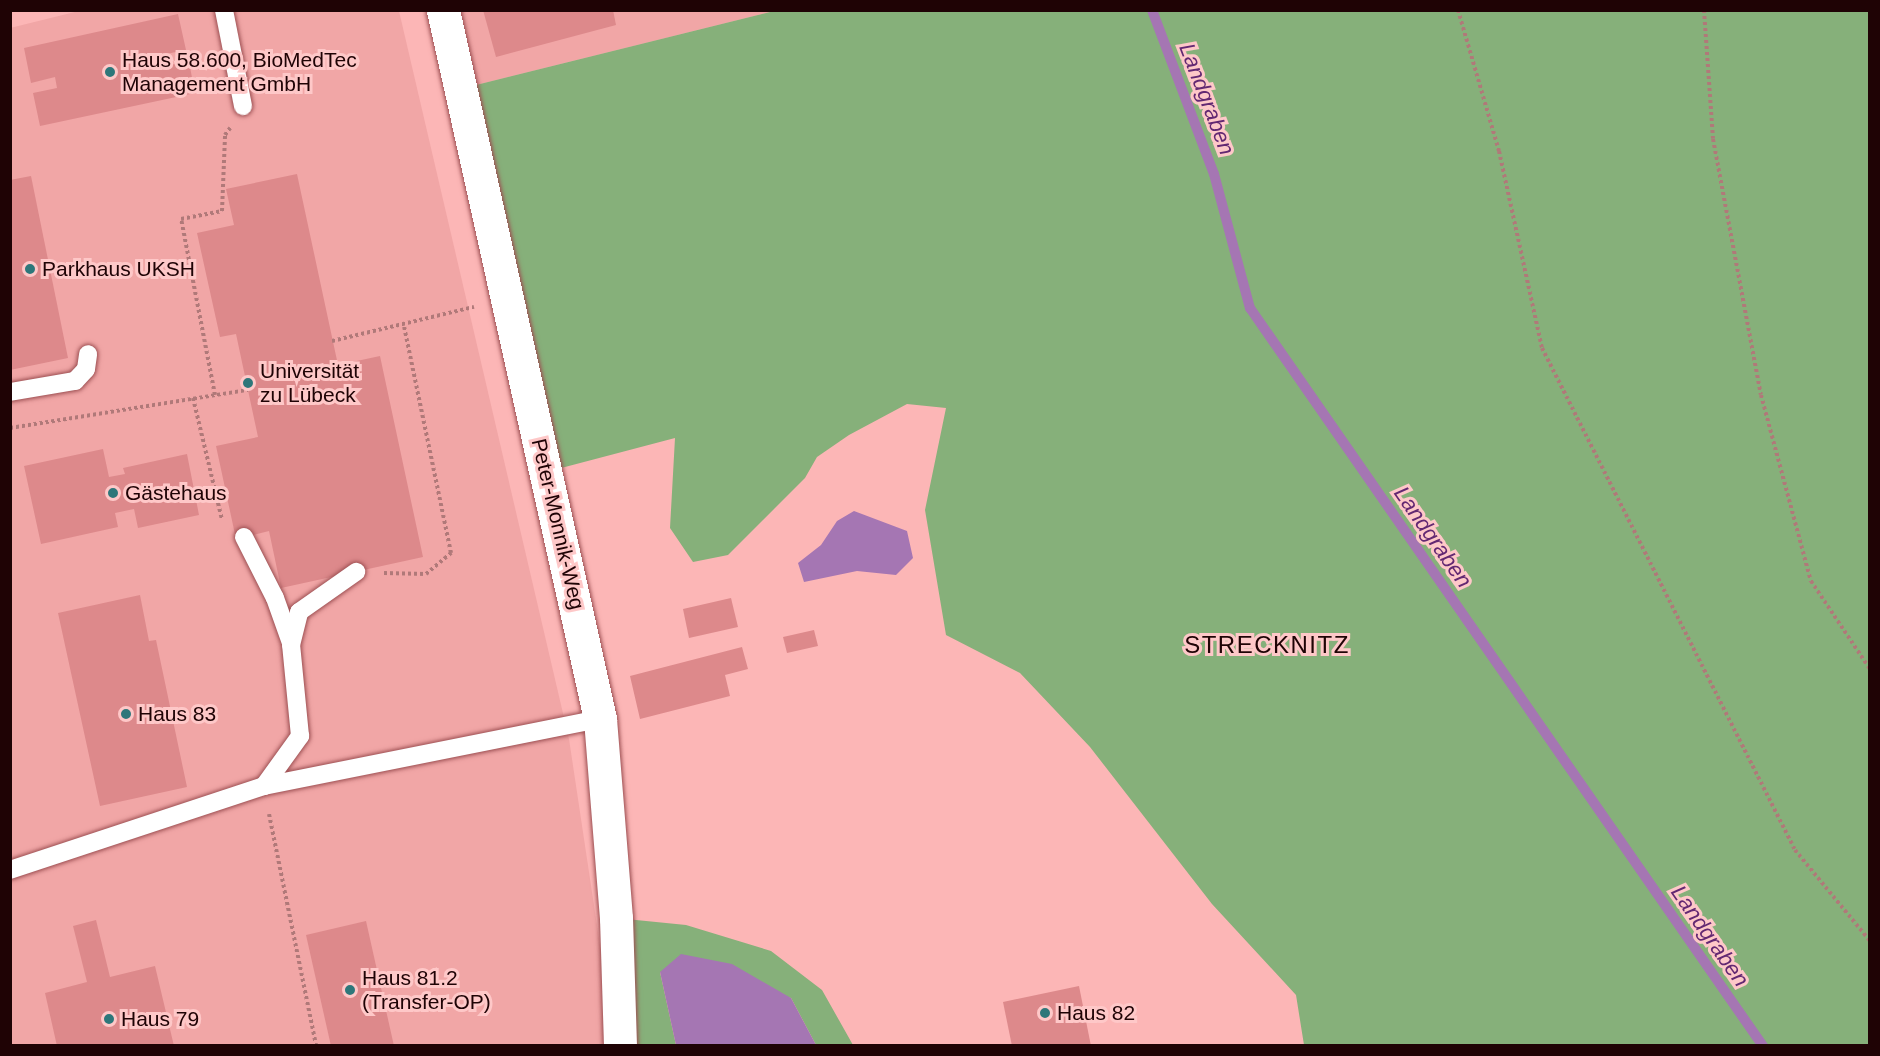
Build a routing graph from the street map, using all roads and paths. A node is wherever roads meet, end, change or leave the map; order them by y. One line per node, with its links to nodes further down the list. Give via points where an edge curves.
1 (224, 10): 5 (lane)
2 (443, 10): 6 (street, Peter-Monnik-Weg)
3 (1458, 10): 24 (path, via 1499,152 1542,348 1795,850)
4 (1704, 10): 20 (path, via 1713,139 1761,395 1811,581)
5 (243, 106): 12 (path, via 225,135 222,211 181,219)
6 (506, 299): 7 (path); 21 (street, Peter-Monnik-Weg)
7 (404, 327): 8 (path); 16 (path, via 450,553 426,574)
8 (332, 340)
9 (88, 354): 11 (lane, via 86,369 75,381)
10 (248, 390): 12 (path)
11 (10, 392)
12 (215, 395): 13 (path)
13 (193, 398): 14 (path); 15 (path, via 227,543)
14 (10, 428)
15 (246, 541): 17 (lane)
16 (356, 572): 18 (lane)
17 (275, 598): 18 (lane); 19 (lane)
18 (299, 612): 19 (lane)
19 (291, 645): 22 (lane, via 300,736)
20 (1869, 669)
21 (600, 719): 22 (lane); 26 (street, Peter-Monnik-Weg, via 616,918)
22 (264, 786): 23 (lane); 25 (path)
23 (10, 870)
24 (1869, 941)
25 (316, 1046)
26 (620, 1046)

